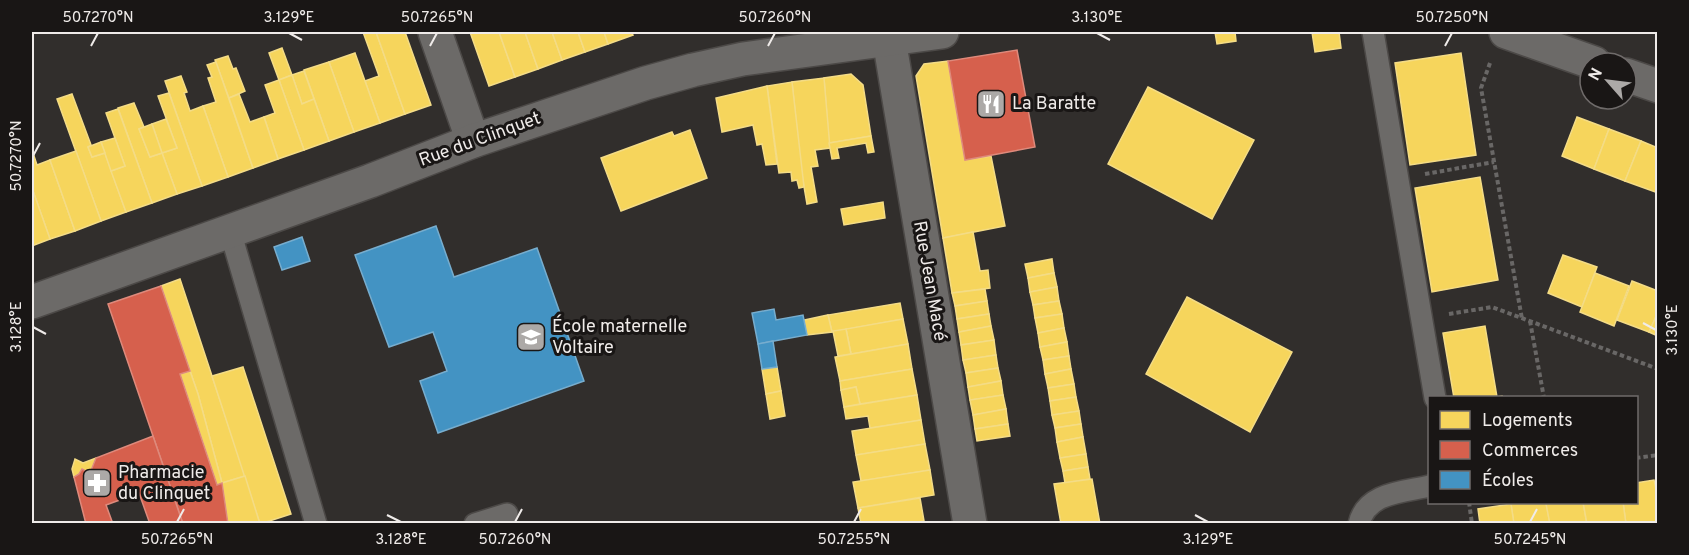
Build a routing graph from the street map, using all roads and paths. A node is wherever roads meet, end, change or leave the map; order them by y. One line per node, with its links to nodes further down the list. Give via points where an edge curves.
1 (435, 32): 10 (street)
2 (942, 32): 5 (street, Rue du Clinquet)
3 (1373, 32): 12 (lane)
4 (1506, 32): 6 (street)
5 (889, 39): 10 (street, Rue du Clinquet, via 743,59 693,70); 28 (street, Rue Jean Macé)
6 (1578, 57)
7 (1491, 60): 11 (path, via 1481,88)
8 (1638, 79): 9 (street)
9 (1658, 86)
10 (473, 141): 13 (street, Rue du Clinquet)
11 (1494, 162): 12 (path); 16 (path)
12 (1398, 178): 15 (lane)
13 (230, 231): 14 (street, Rue du Clinquet); 26 (lane)
14 (32, 302)
15 (1421, 318): 16 (path, via 1492,307); 19 (lane)
16 (1522, 318): 17 (path)
17 (1530, 321): 18 (path); 20 (path)
18 (1658, 369)
19 (1435, 396)
20 (1544, 396)
21 (1658, 455): 22 (path)
22 (1638, 458)
23 (1428, 486): 29 (lane, via 1375,500 1362,513)
24 (1469, 504): 30 (path)
25 (507, 514): 27 (lane)
26 (316, 524)
27 (475, 524)
28 (970, 524)
29 (1359, 524)
30 (1472, 524)

